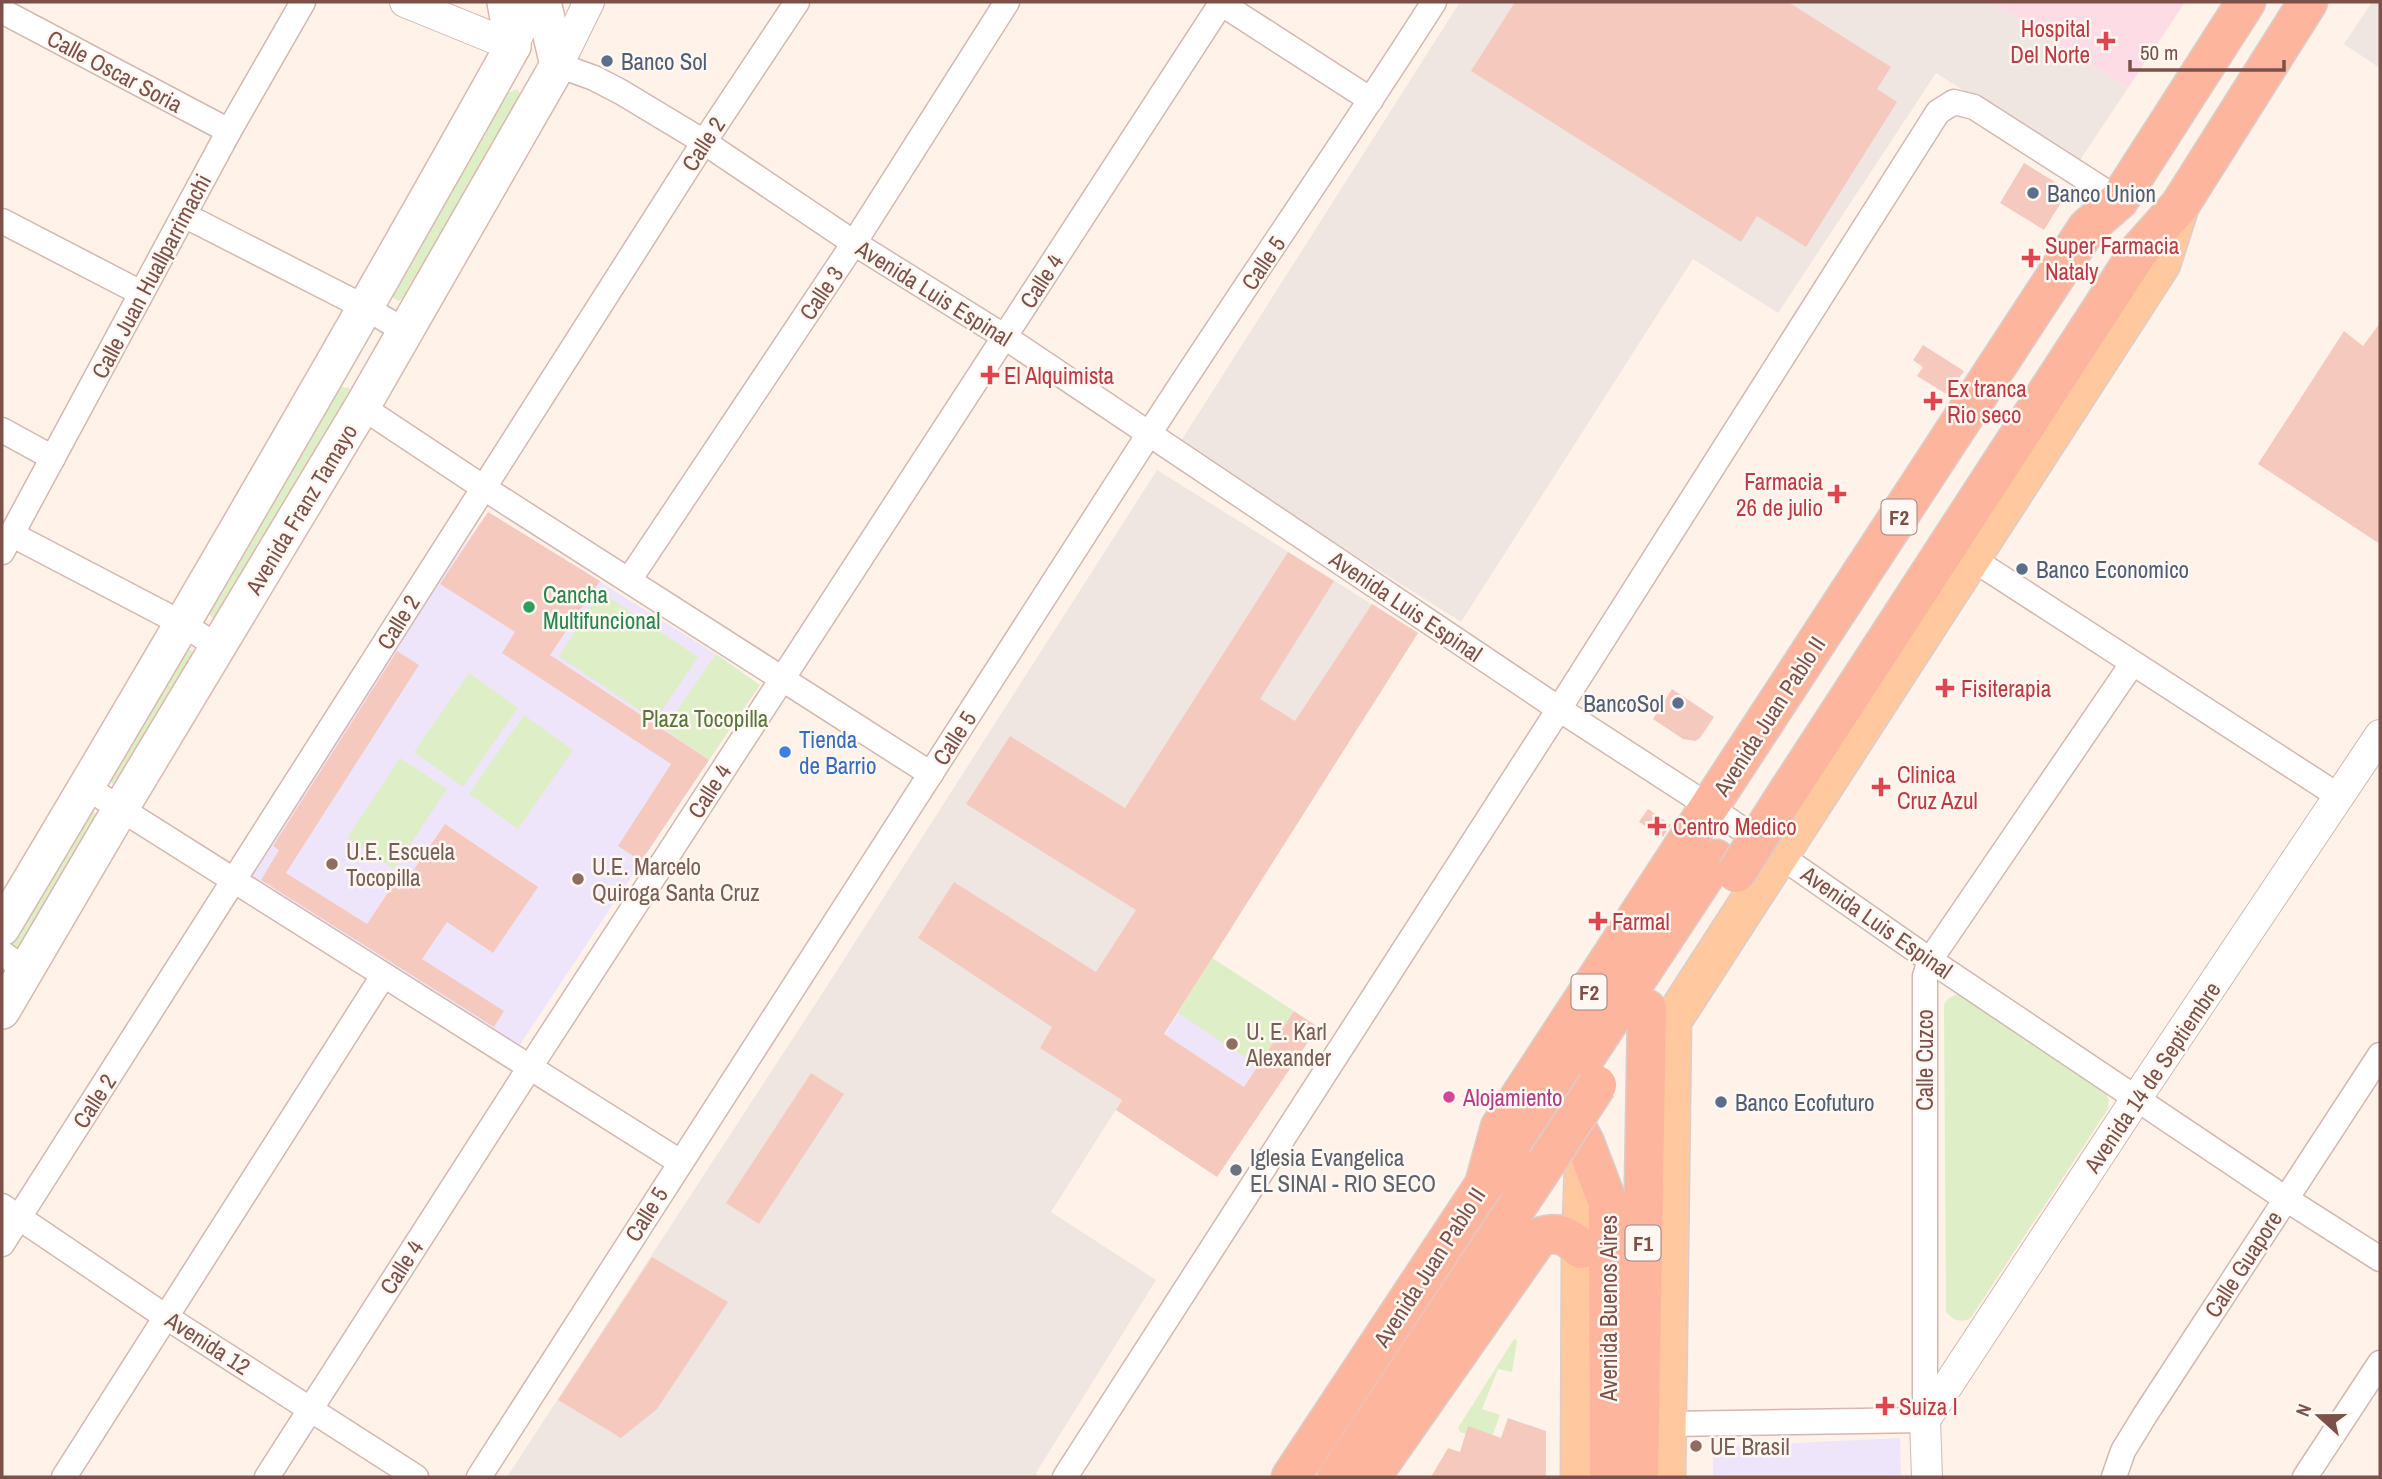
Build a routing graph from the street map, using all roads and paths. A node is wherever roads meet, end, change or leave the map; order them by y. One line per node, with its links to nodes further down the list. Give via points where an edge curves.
1 (303, 2): 17 (street, Calle Juan Huallparrimachi)
2 (405, 2): 14 (street, Avenida Luis Espinal)
3 (505, 2): 14 (main road)
4 (533, 2): 14 (street, Avenida Franz Tamayo)
5 (543, 2): 15 (main road)
6 (589, 2): 15 (street, Avenida Franz Tamayo)
7 (797, 2): 18 (street, Calle 2)
8 (1007, 2): 23 (street, Calle 3)
9 (1221, 2): 16 (street); 27 (street, Calle 4)
10 (1434, 2): 16 (street, Calle 5)
11 (2246, 2): 19 (highway, Avenida Juan Pablo II / F2)
12 (2308, 2): 20 (highway, Avenida Juan Pablo II / F2)
13 (2, 12): 17 (street, Calle Oscar Soria)
14 (513, 46): 15 (main road, Avenida Luis Espinal); 25 (main road, Avenida Franz Tamayo)
15 (558, 65): 18 (street, Avenida Luis Espinal, via 621,92); 26 (main road, Avenida Franz Tamayo)
16 (1371, 100): 30 (street, Calle 5)
17 (229, 131): 21 (street, Calle Juan Huallparrimachi)
18 (704, 142): 23 (street, Avenida Luis Espinal); 32 (street, Calle 2)
19 (2119, 200): 40 (street, via 1974,107 1954,102 1938,112); 45 (highway, F2, via 2118,240); 46 (highway, Avenida Juan Pablo II / F2, via 2087,228)
20 (2180, 205): 34 (main road, Avenida Juan Pablo II, via 2161,264); 45 (highway, Avenida Juan Pablo II / F2, via 2139,250)
21 (184, 215): 24 (street, Calle Juan Huallparrimachi); 25 (street)
22 (2, 221): 24 (street)
23 (855, 243): 27 (street, Avenida Luis Espinal); 35 (street, Calle 3)
24 (141, 293): 31 (street, Calle Juan Huallparrimachi)
25 (366, 308): 26 (street); 36 (main road, Avenida Franz Tamayo)
26 (405, 331): 28 (main road, Avenida Franz Tamayo)
27 (1005, 337): 30 (street, Avenida Luis Espinal); 39 (street, Calle 4)
28 (362, 407): 32 (street); 37 (main road, Avenida Franz Tamayo)
29 (2, 430): 31 (street)
30 (1150, 433): 40 (street, Avenida Luis Espinal); 42 (street, Calle 5)
31 (53, 458): 33 (street, Calle Juan Huallparrimachi)
32 (484, 488): 35 (street); 50 (street, Calle 2)
33 (6, 543): 36 (street)
34 (1971, 558): 38 (street); 48 (main road, Avenida Juan Pablo II)
35 (629, 580): 39 (street)
36 (184, 624): 37 (street); 43 (main road, Avenida Franz Tamayo)
37 (218, 647): 47 (main road, Avenida Franz Tamayo)
38 (2132, 664): 44 (street); 52 (street, Calle Cuzco)
39 (782, 678): 42 (street); 58 (street, Calle 4)
40 (1559, 709): 46 (street, Avenida Luis Espinal); 78 (street)
41 (2380, 735): 44 (street, Avenida 14 de Septiembre)
42 (931, 774): 62 (street, Calle 5)
43 (86, 787): 47 (street); 51 (main road, Avenida Franz Tamayo)
44 (2340, 797): 60 (street, Avenida 14 de Septiembre)
45 (1770, 798): 49 (highway, Avenida Juan Pablo II / F2, bridge)
46 (1710, 807): 48 (street, Avenida Luis Espinal); 63 (highway, Avenida Juan Pablo II / F2, via 1500,1127)
47 (121, 808): 50 (street); 53 (main road, Avenida Franz Tamayo)
48 (1779, 855): 52 (street, Avenida Luis Espinal); 56 (main road, Avenida Juan Pablo II)
49 (1726, 866): 56 (highway, Avenida Juan Pablo II / F2); 59 (highway, F2)
50 (233, 881): 54 (street); 65 (street, Calle 2)
51 (2, 928)
52 (1930, 960): 60 (street, Avenida Luis Espinal); 72 (street, Calle Cuzco, via 1923,1003)
53 (13, 962): 55 (main road, Avenida Franz Tamayo)
54 (383, 976): 58 (street); 69 (street)
55 (2, 1011)
56 (1659, 1015): 73 (main road); 80 (highway, Avenida Juan Pablo II / F2, bridge, via 1597,1085); 84 (highway, Avenida Buenos Aires / F1)
57 (2380, 1055): 64 (street, Calle Guapore)
58 (530, 1067): 62 (street); 71 (street, Calle 4)
59 (1560, 1096): 61 (highway, Avenida Buenos Aires / F1); 63 (highway, F2, via 1527,1146)
60 (2136, 1099): 64 (street, Avenida Luis Espinal); 72 (street, Avenida 14 de Septiembre)
61 (1585, 1143): 67 (main road, Avenida Buenos Aires); 83 (highway, Avenida Buenos Aires / F1, via 1608,1203)
62 (680, 1162): 77 (street, Calle 5)
63 (1484, 1185): 79 (highway, Avenida Juan Pablo II / F2)
64 (2286, 1199): 68 (street, Avenida Luis Espinal); 87 (street, Calle Guapore, via 2144,1415)
65 (11, 1211): 66 (street, Calle 2); 69 (street, Avenida 12)
66 (2, 1244)
67 (1581, 1249): 81 (highway, via 1554,1232 1539,1237); 82 (main road, Avenida Buenos Aires)
68 (2380, 1259)
69 (166, 1317): 71 (street, Avenida 12); 74 (street)
70 (2380, 1363): 88 (street)
71 (310, 1409): 75 (street, Calle 4); 76 (street, Avenida 12)
72 (1926, 1420): 73 (street); 86 (street, Calle Cuzco)
73 (1667, 1424): 85 (main road)
74 (64, 1477)
75 (267, 1477)
76 (416, 1477)
77 (479, 1477)
78 (1065, 1477)
79 (1291, 1477)
80 (1336, 1477)
81 (1371, 1477)
82 (1580, 1477)
83 (1609, 1477)
84 (1639, 1477)
85 (1666, 1477)
86 (1927, 1477)
87 (2114, 1477)
88 (2305, 1477)

